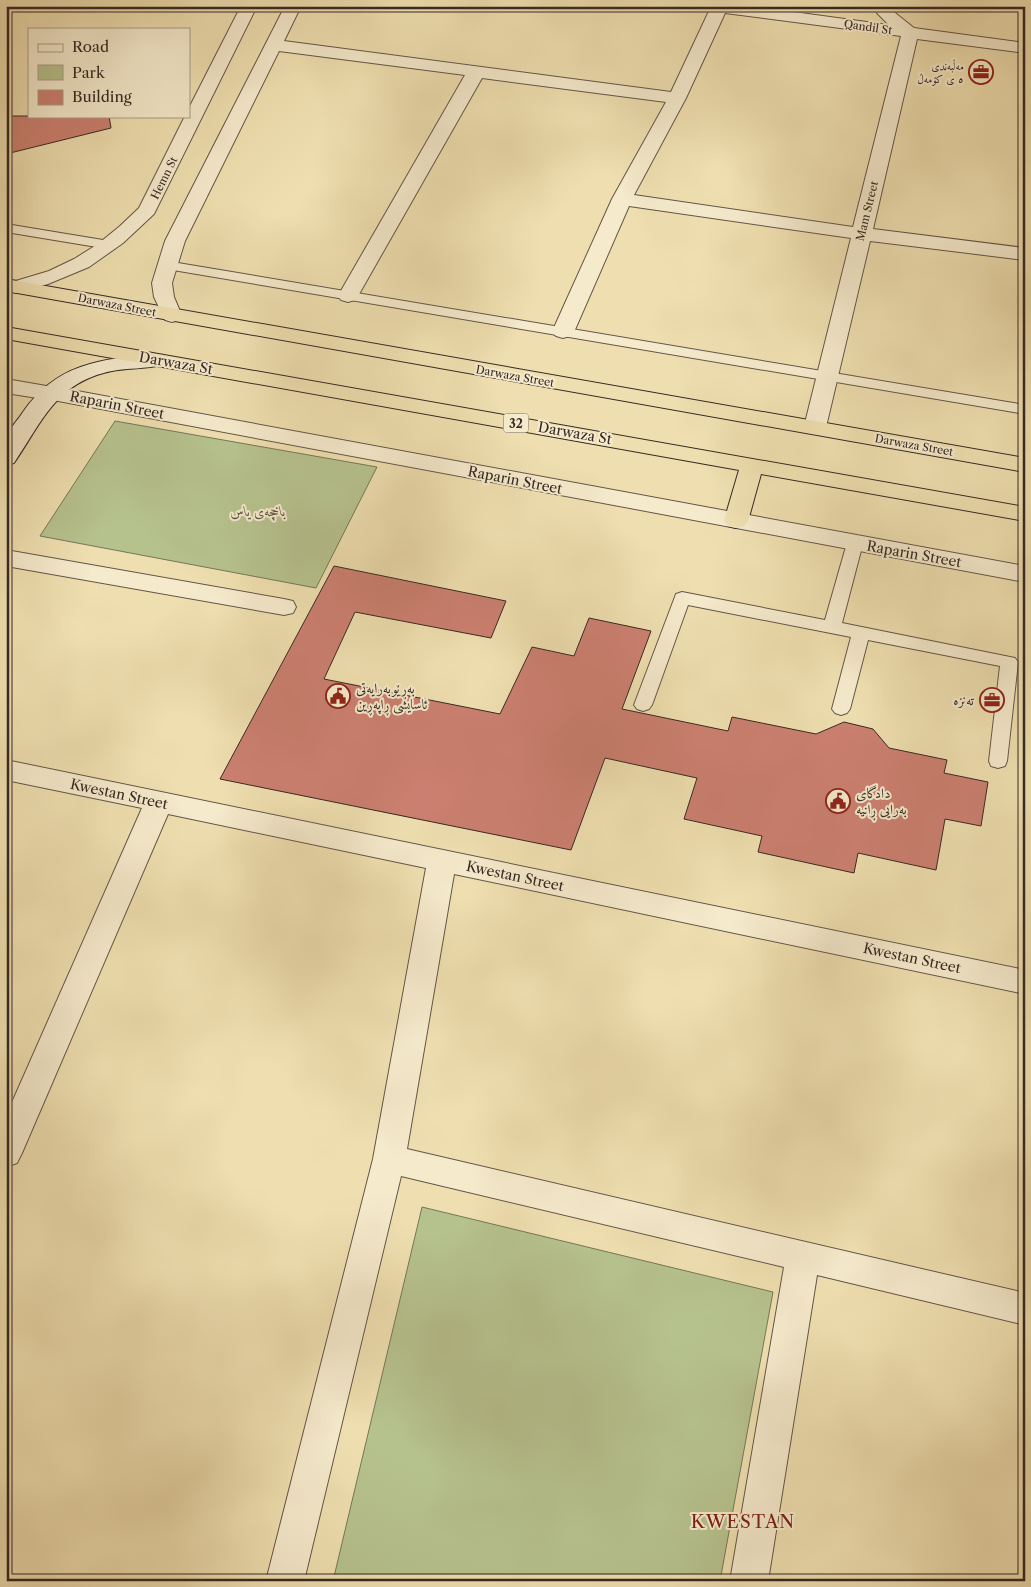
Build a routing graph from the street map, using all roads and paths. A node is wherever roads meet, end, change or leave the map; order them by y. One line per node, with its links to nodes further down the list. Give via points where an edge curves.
1 (248, 6): 14 (street, Hemn St, via 147,210 131,228)
2 (293, 6): 7 (street)
3 (715, 7): 5 (street, Qandil St); 10 (street)
4 (886, 9): 5 (street); 6 (street)
5 (879, 29): 6 (street, Qandil St)
6 (910, 33): 8 (street, Qandil St); 13 (street, Mam Street)
7 (275, 45): 9 (street); 16 (street, via 194,202)
8 (1025, 48)
9 (476, 72): 10 (street); 18 (street)
10 (677, 98): 11 (street)
11 (622, 199): 13 (street); 20 (street)
12 (6, 228): 14 (lane)
13 (862, 234): 15 (street); 23 (street, Mam Street)
14 (108, 245): 17 (street, Hemn St, via 56,275)
15 (1025, 254)
16 (166, 265): 18 (lane); 19 (street, via 162,283)
17 (11, 286): 19 (highway, Darwaza Street)
18 (348, 296): 20 (lane)
19 (172, 316): 27 (highway, Darwaza Street)
20 (563, 332): 23 (lane)
21 (6, 333): 22 (highway, Darwaza St / 32)
22 (154, 360): 25 (street, via 106,365 65,381); 30 (highway, Darwaza St / 32)
23 (827, 377): 26 (lane); 27 (street, Mam Street)
24 (6, 386): 25 (street, Raparin Street)
25 (50, 393): 28 (street); 33 (street, Raparin Street)
26 (1025, 410)
27 (815, 427): 31 (highway, Darwaza Street)
28 (13, 428): 29 (street)
29 (6, 458)
30 (752, 465): 32 (highway, Darwaza St / 32); 33 (highway)
31 (1025, 465)
32 (1025, 514)
33 (736, 521): 34 (street, Raparin Street)
34 (855, 543): 36 (street, Raparin Street); 38 (lane)
35 (6, 558): 37 (street)
36 (1025, 574)
37 (284, 608)
38 (832, 628): 39 (lane); 40 (lane, via 682,598)
39 (861, 633): 41 (lane); 42 (lane, via 1009,662)
40 (644, 705)
41 (841, 710)
42 (998, 761)
43 (6, 770): 44 (street, Kwestan Street)
44 (159, 802): 45 (street, Kwestan Street); 47 (street)
45 (442, 861): 46 (street, Kwestan Street); 48 (street)
46 (1025, 982)
47 (6, 1153)
48 (389, 1159): 49 (street); 51 (street)
49 (803, 1256): 50 (street); 52 (street)
50 (1025, 1309)
51 (285, 1581)
52 (749, 1581)

